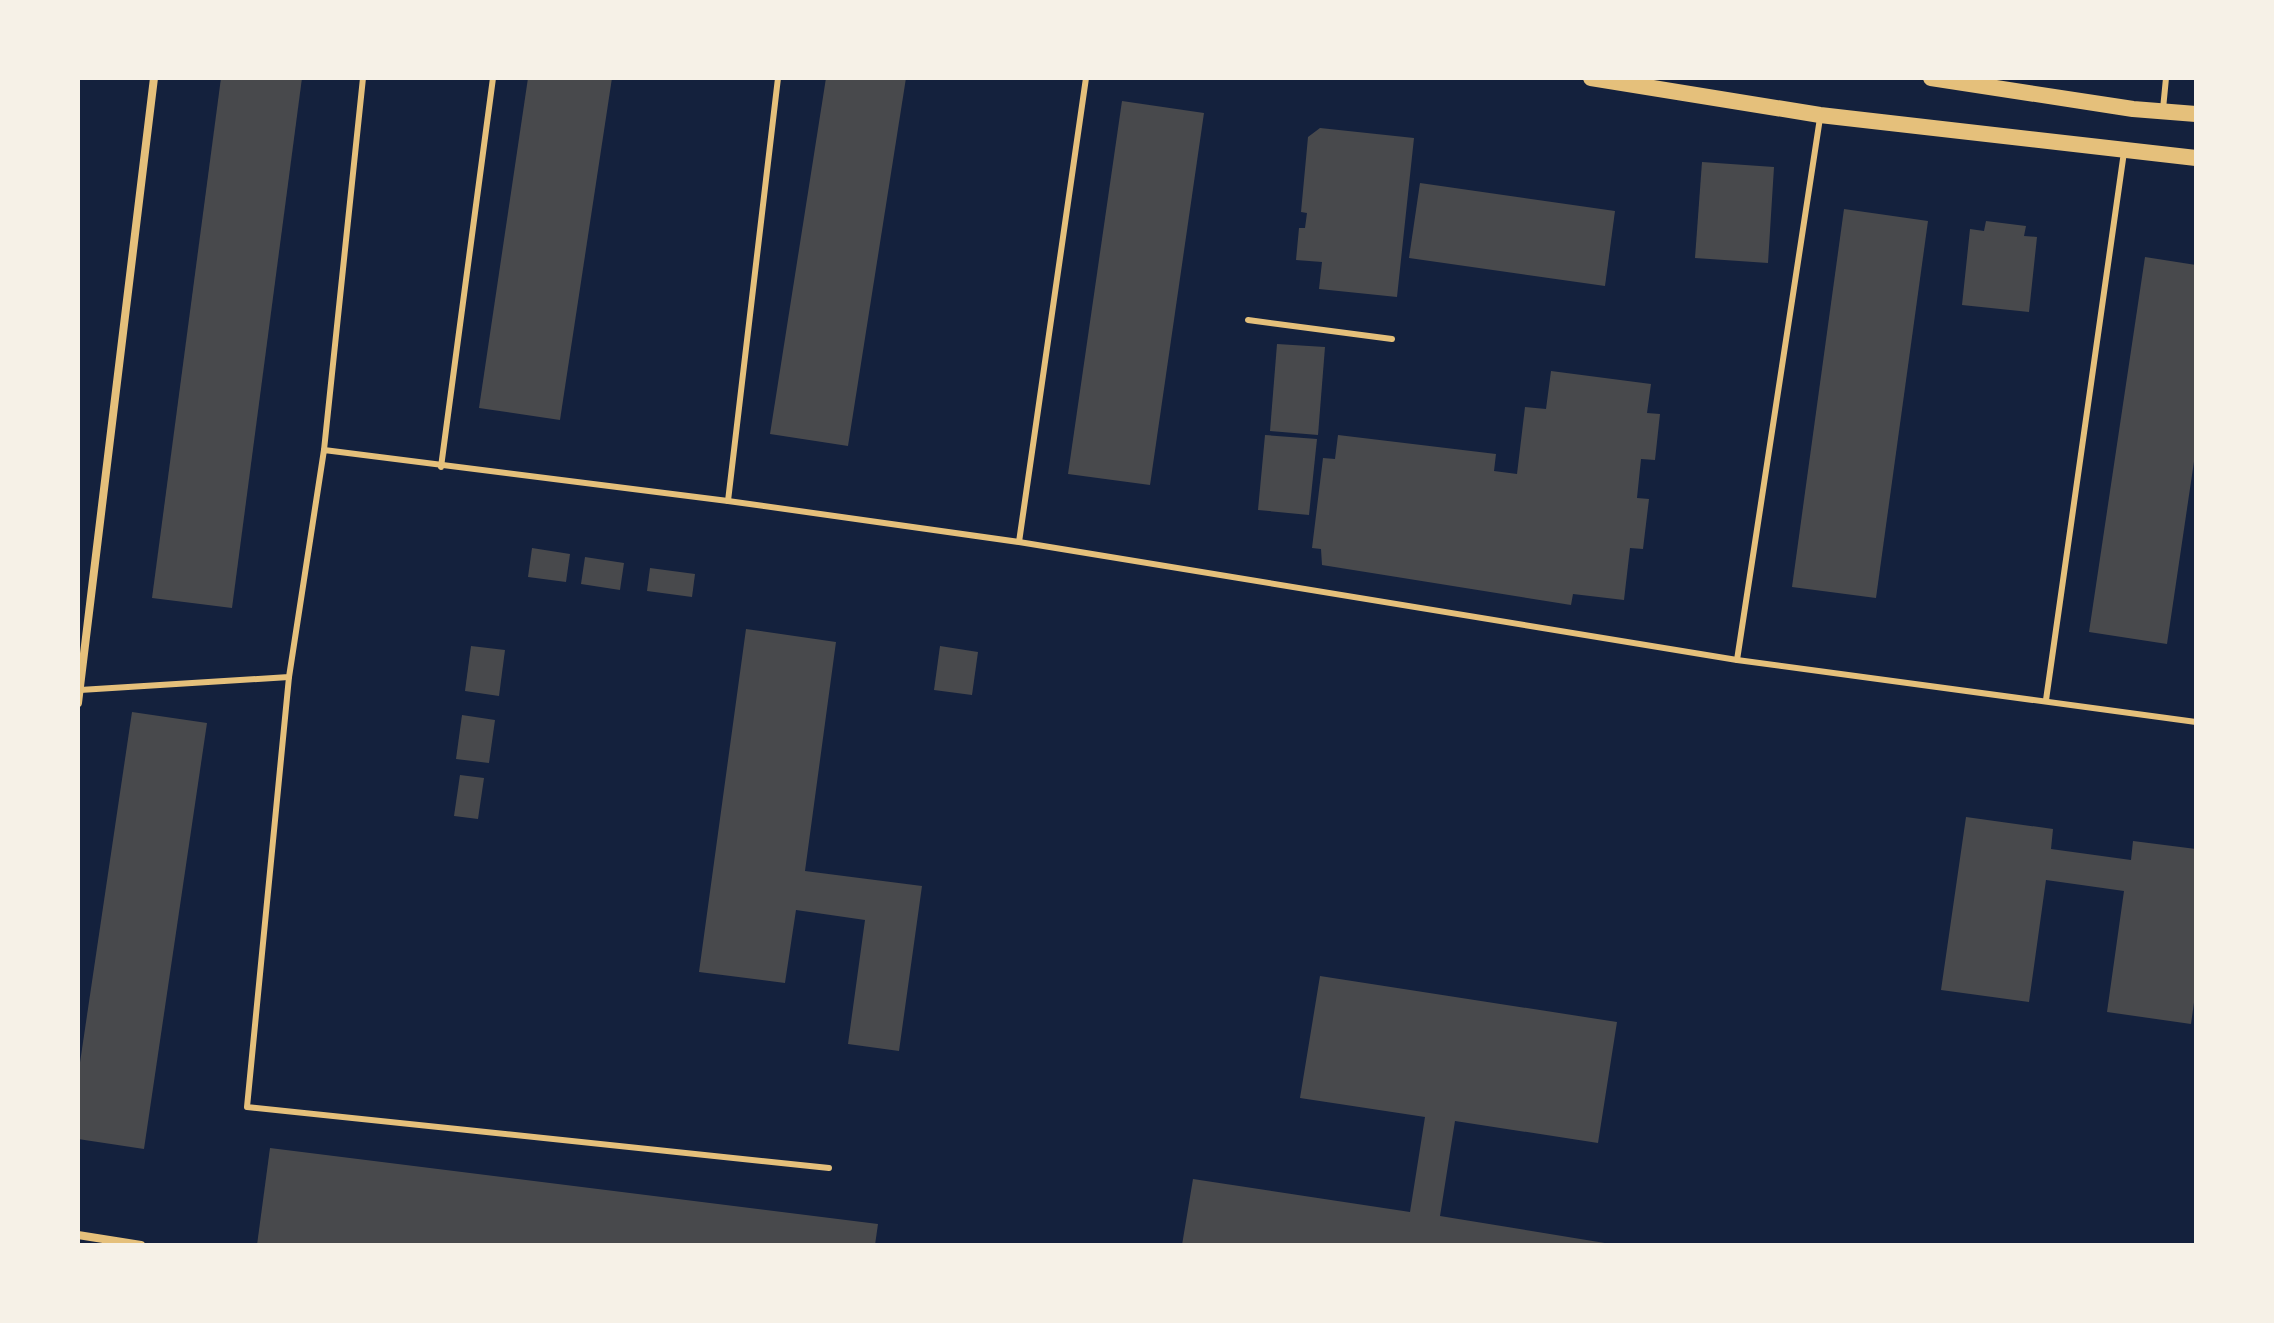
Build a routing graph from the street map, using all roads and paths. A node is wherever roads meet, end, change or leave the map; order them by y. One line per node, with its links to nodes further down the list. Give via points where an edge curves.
1 (154, 78): 22 (street)
2 (363, 78): 16 (lane)
3 (493, 78): 17 (lane)
4 (778, 78): 18 (lane)
5 (1086, 78): 19 (lane)
6 (1591, 78): 11 (main road)
7 (1931, 78): 9 (main road)
8 (2166, 78): 9 (lane)
9 (2163, 109): 10 (main road)
10 (2196, 114)
11 (1820, 115): 12 (main road); 20 (lane)
12 (2124, 148): 13 (main road); 23 (lane)
13 (2196, 158)
14 (1248, 320): 15 (lane)
15 (1392, 339)
16 (324, 450): 17 (lane); 21 (lane)
17 (441, 467): 18 (lane)
18 (728, 501): 19 (lane)
19 (1019, 542): 20 (lane)
20 (1737, 660): 23 (lane)
21 (289, 677): 22 (lane); 26 (lane, via 247,1107)
22 (79, 688): 24 (street)
23 (2046, 700): 25 (lane)
24 (78, 703)
25 (2196, 722)
26 (829, 1168)
27 (78, 1235): 28 (street)
28 (141, 1245)

